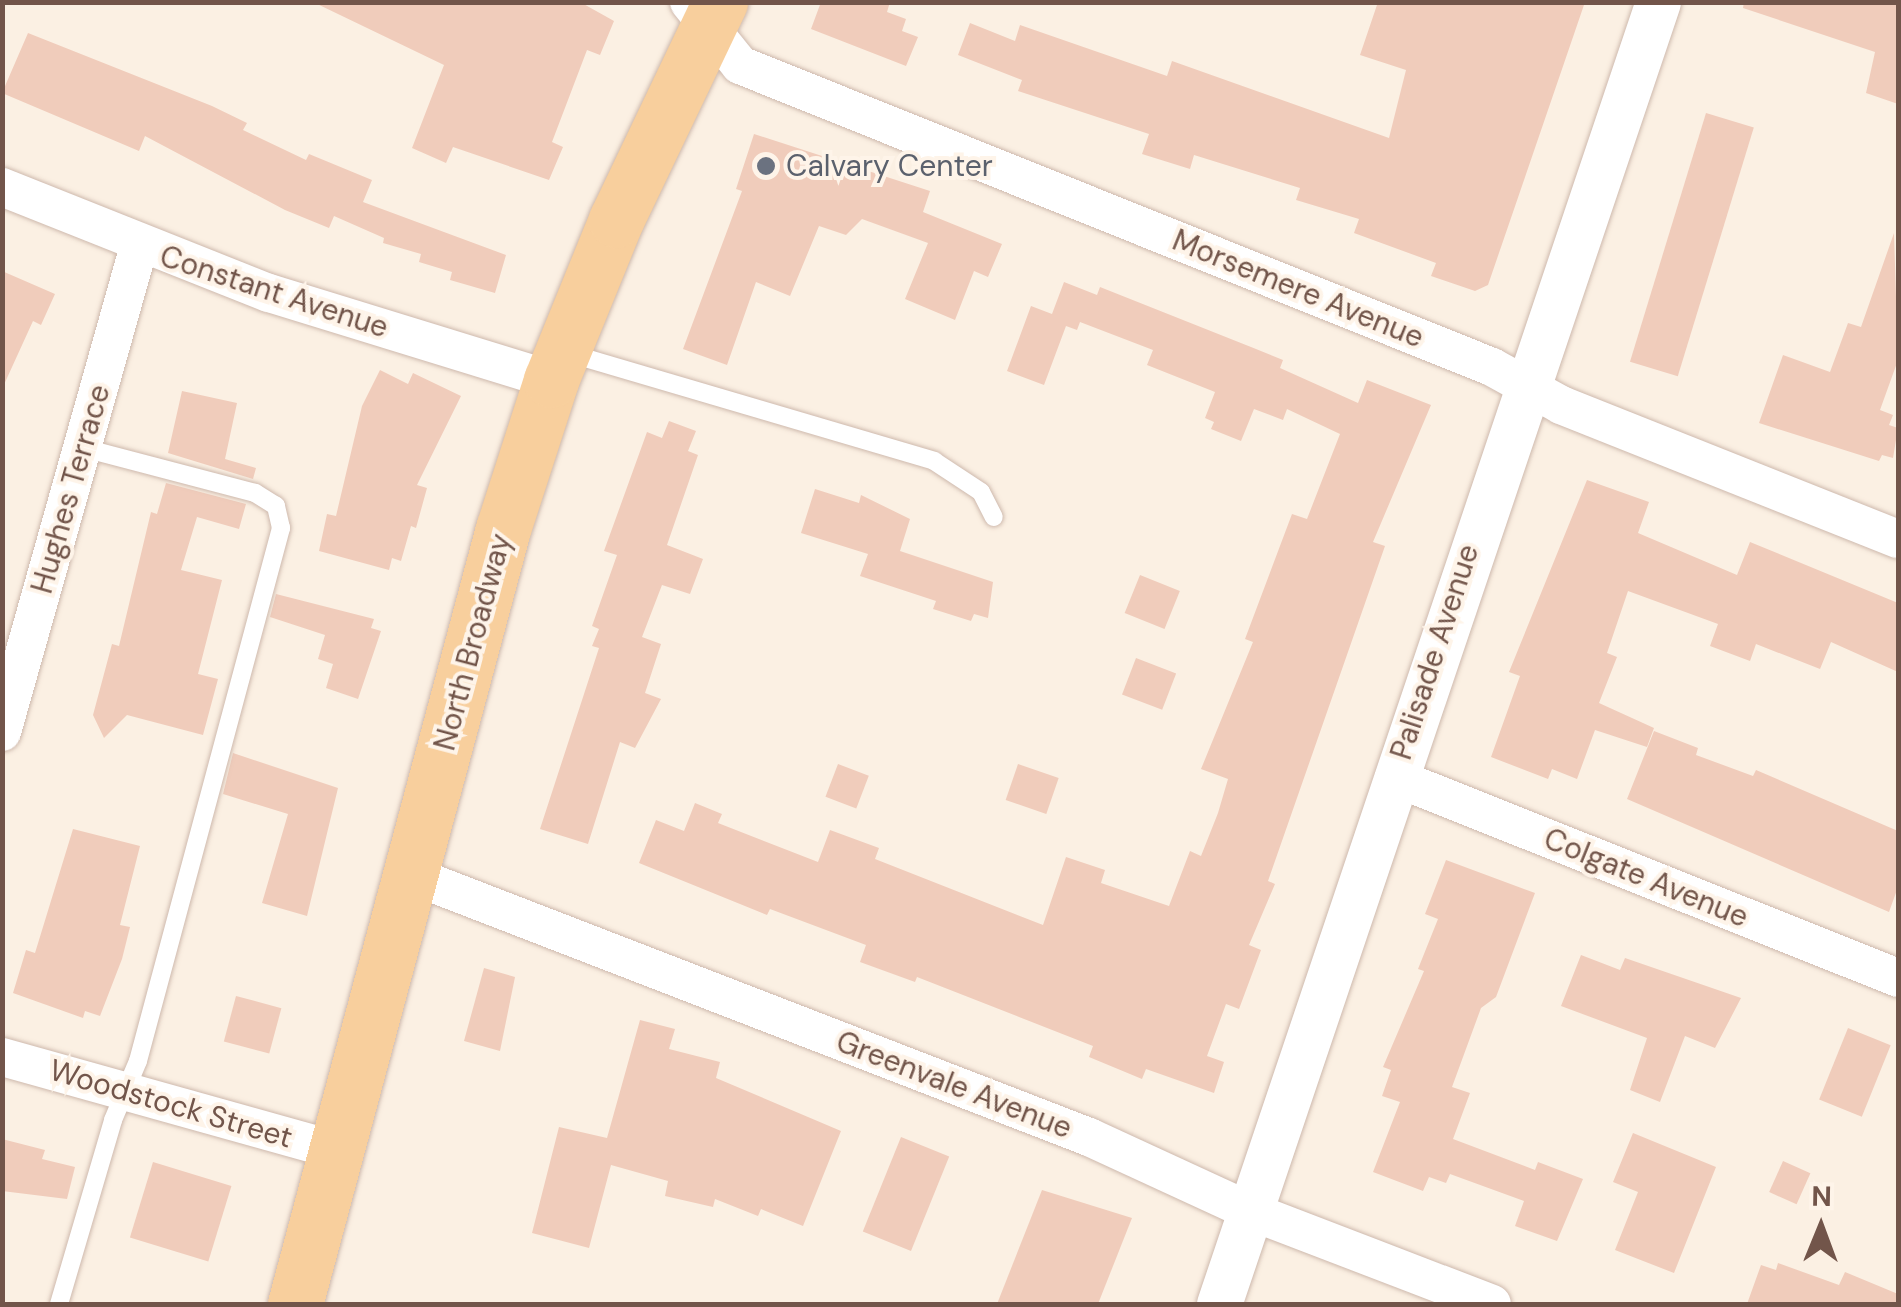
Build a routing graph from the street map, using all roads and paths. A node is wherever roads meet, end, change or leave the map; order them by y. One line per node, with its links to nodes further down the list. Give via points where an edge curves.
1 (1658, 2): 6 (street, Palisade Avenue)
2 (706, 11): 5 (main road, North Broadway); 6 (street, Morsemere Avenue, via 740,65)
3 (2, 187): 4 (street, Constant Avenue)
4 (139, 246): 5 (street, Constant Avenue); 7 (street, Hughes Terrace)
5 (557, 366): 8 (lane, via 934,462 981,492); 13 (main road, North Broadway, via 503,529)
6 (1525, 385): 9 (street, Morsemere Avenue); 12 (street, Palisade Avenue)
7 (83, 448): 10 (street, Hughes Terrace); 16 (lane, via 254,493 276,506 281,528)
8 (994, 517)
9 (1898, 540)
10 (15, 637): 11 (street, Hughes Terrace)
11 (2, 732)
12 (1394, 777): 14 (street, Colgate Avenue); 18 (street, Palisade Avenue)
13 (411, 875): 17 (main road, North Broadway); 18 (street, Greenvale Avenue, via 1090,1137)
14 (1898, 978)
15 (2, 1057): 16 (street, Woodstock Street)
16 (126, 1090): 17 (street, Woodstock Street); 19 (lane)
17 (339, 1151): 20 (main road, North Broadway)
18 (1250, 1211): 21 (street, Palisade Avenue); 22 (street, Greenvale Avenue)
19 (59, 1304)
20 (295, 1304)
21 (1219, 1304)
22 (1492, 1304)

